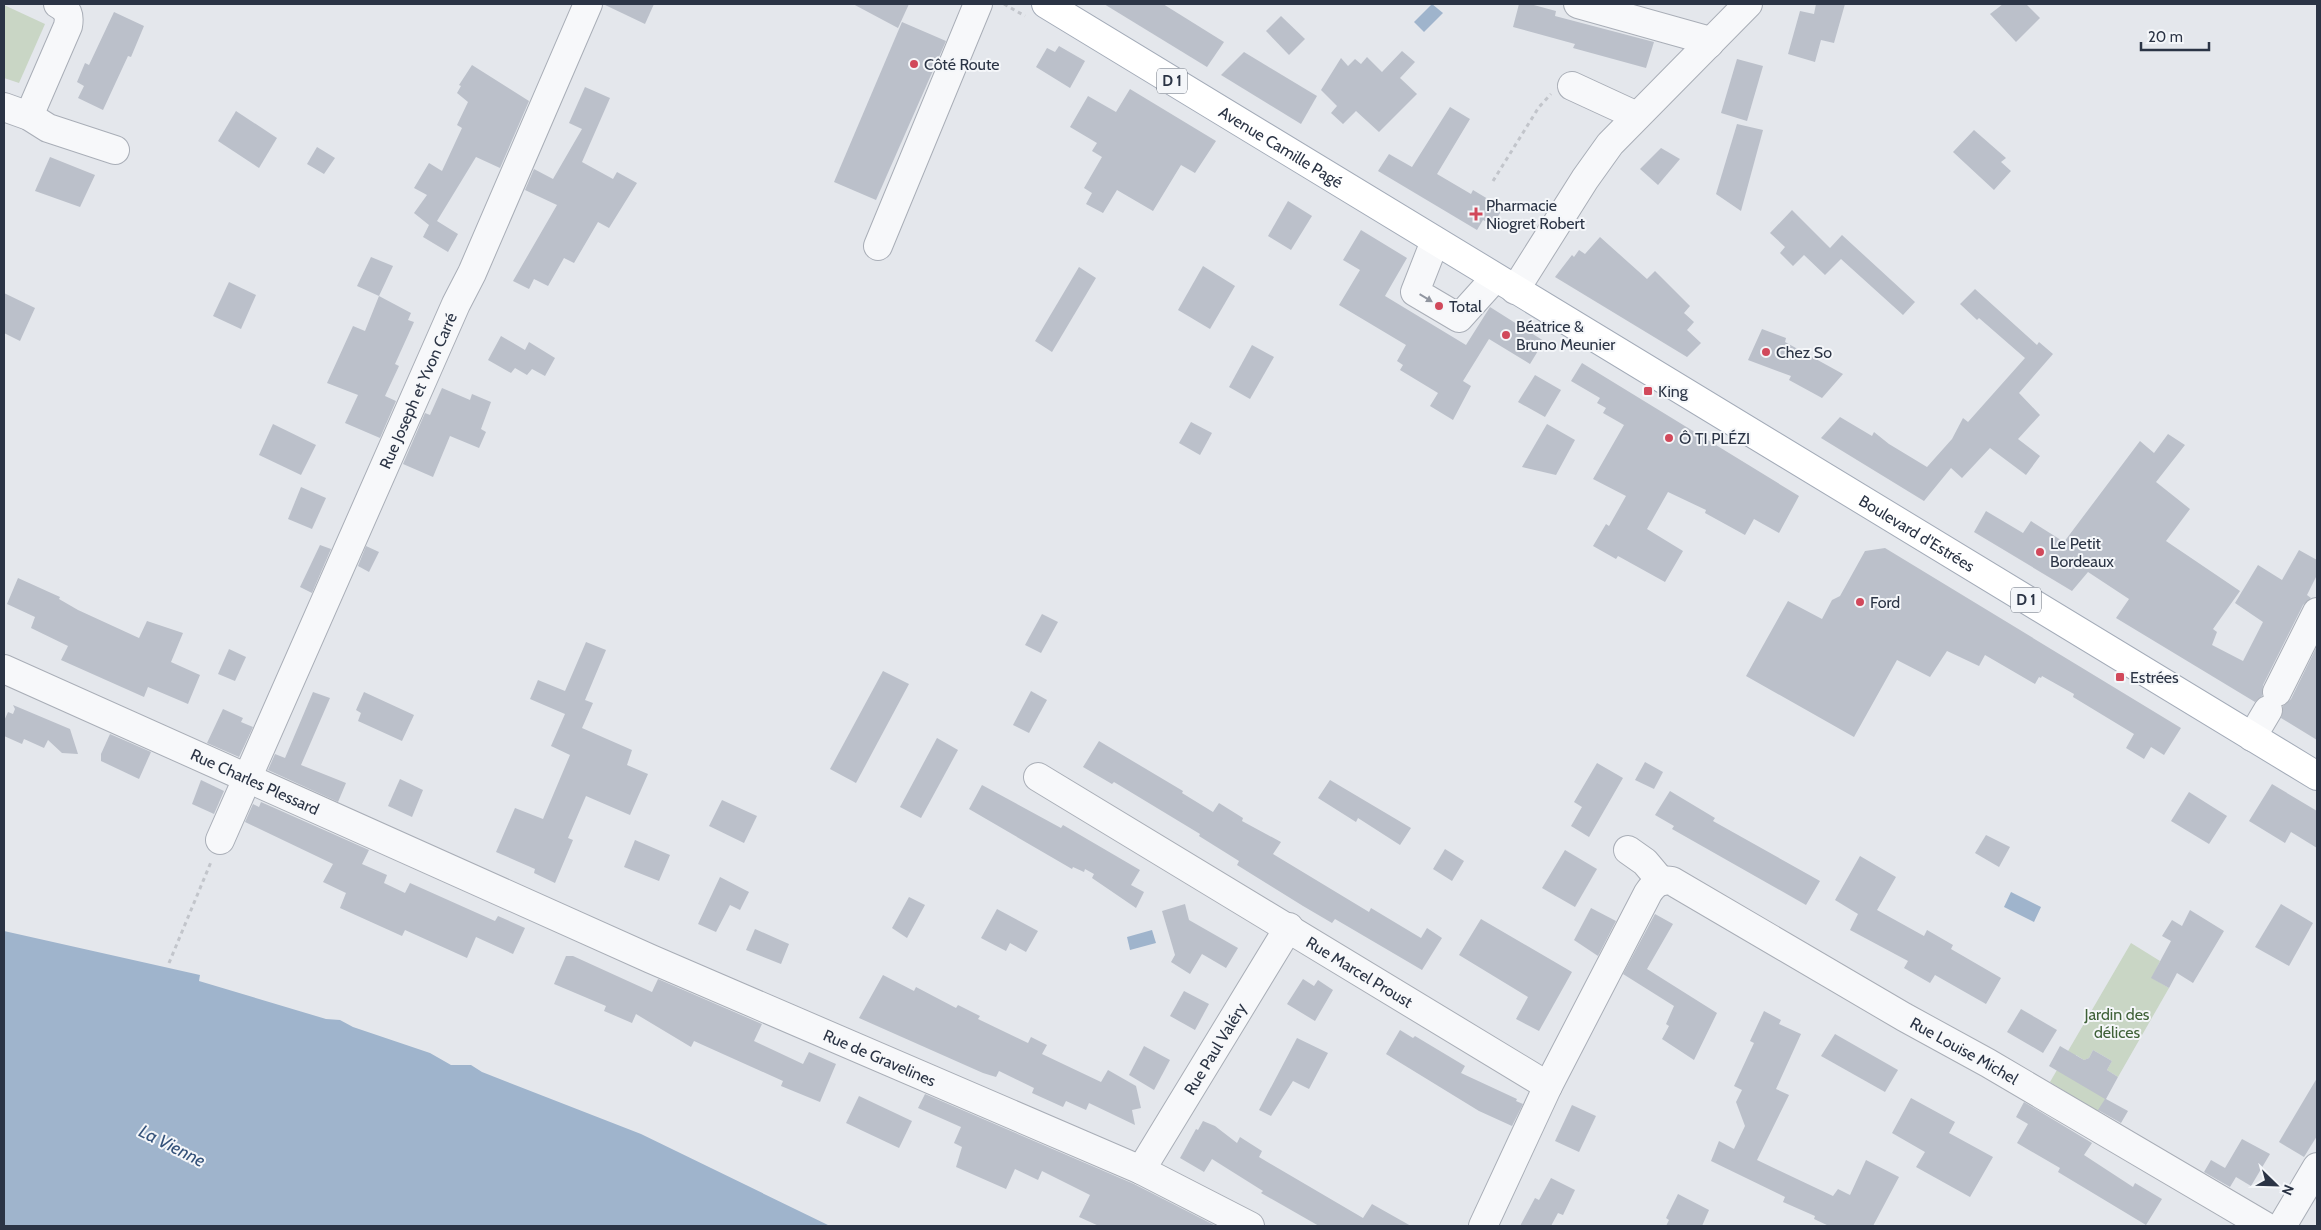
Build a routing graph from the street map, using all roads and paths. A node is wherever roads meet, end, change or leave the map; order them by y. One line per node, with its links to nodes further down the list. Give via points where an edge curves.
1 (58, 4): 10 (street, via 67,9 70,17 68,26)
2 (588, 4): 21 (street, Rue Joseph et Yvon Carré)
3 (978, 4): 15 (street)
4 (1046, 4): 14 (main road, Avenue Camille Pagé / D 1)
5 (1578, 4): 7 (street, via 1703,39)
6 (1748, 4): 7 (street)
7 (1709, 44): 11 (street)
8 (1572, 86): 11 (street); 13 (path, via 1549,95 1539,107)
9 (4, 107): 10 (street)
10 (29, 116): 12 (street, via 48,128)
11 (1637, 116): 16 (street, via 1610,144)
12 (115, 150)
13 (1493, 182)
14 (1435, 241): 16 (main road, Avenue Camille Pagé / D 1); 16 (street, one-way to 16, via 1415,292 1458,318)
15 (878, 246)
16 (1505, 284): 19 (main road, Boulevard d'Estrées / D 1)
17 (2317, 612): 19 (street)
18 (4, 669): 21 (street, Rue Charles Plessard)
19 (2252, 737): 20 (main road, Boulevard d'Estrées / D 1)
20 (2317, 776)
21 (248, 777): 23 (street, Rue Joseph et Yvon Carré); 26 (street, Rue Charles Plessard)
22 (1038, 778): 27 (street, Rue Marcel Proust)
23 (220, 840): 28 (path)
24 (1628, 850): 25 (street, via 1645,862)
25 (1661, 881): 29 (street, via 1648,893); 34 (street, Rue Louise Michel, via 1678,883 1904,1018 1988,1063)
26 (506, 894): 31 (street, Rue de Gravelines)
27 (1289, 927): 29 (street, Rue Marcel Proust); 31 (street, Rue Paul Valéry)
28 (169, 963)
29 (1548, 1086): 33 (street)
30 (2317, 1167): 35 (street)
31 (1141, 1170): 32 (street, Rue de Gravelines)
32 (1250, 1226)
33 (1483, 1226)
34 (2265, 1226)
35 (2282, 1226)

